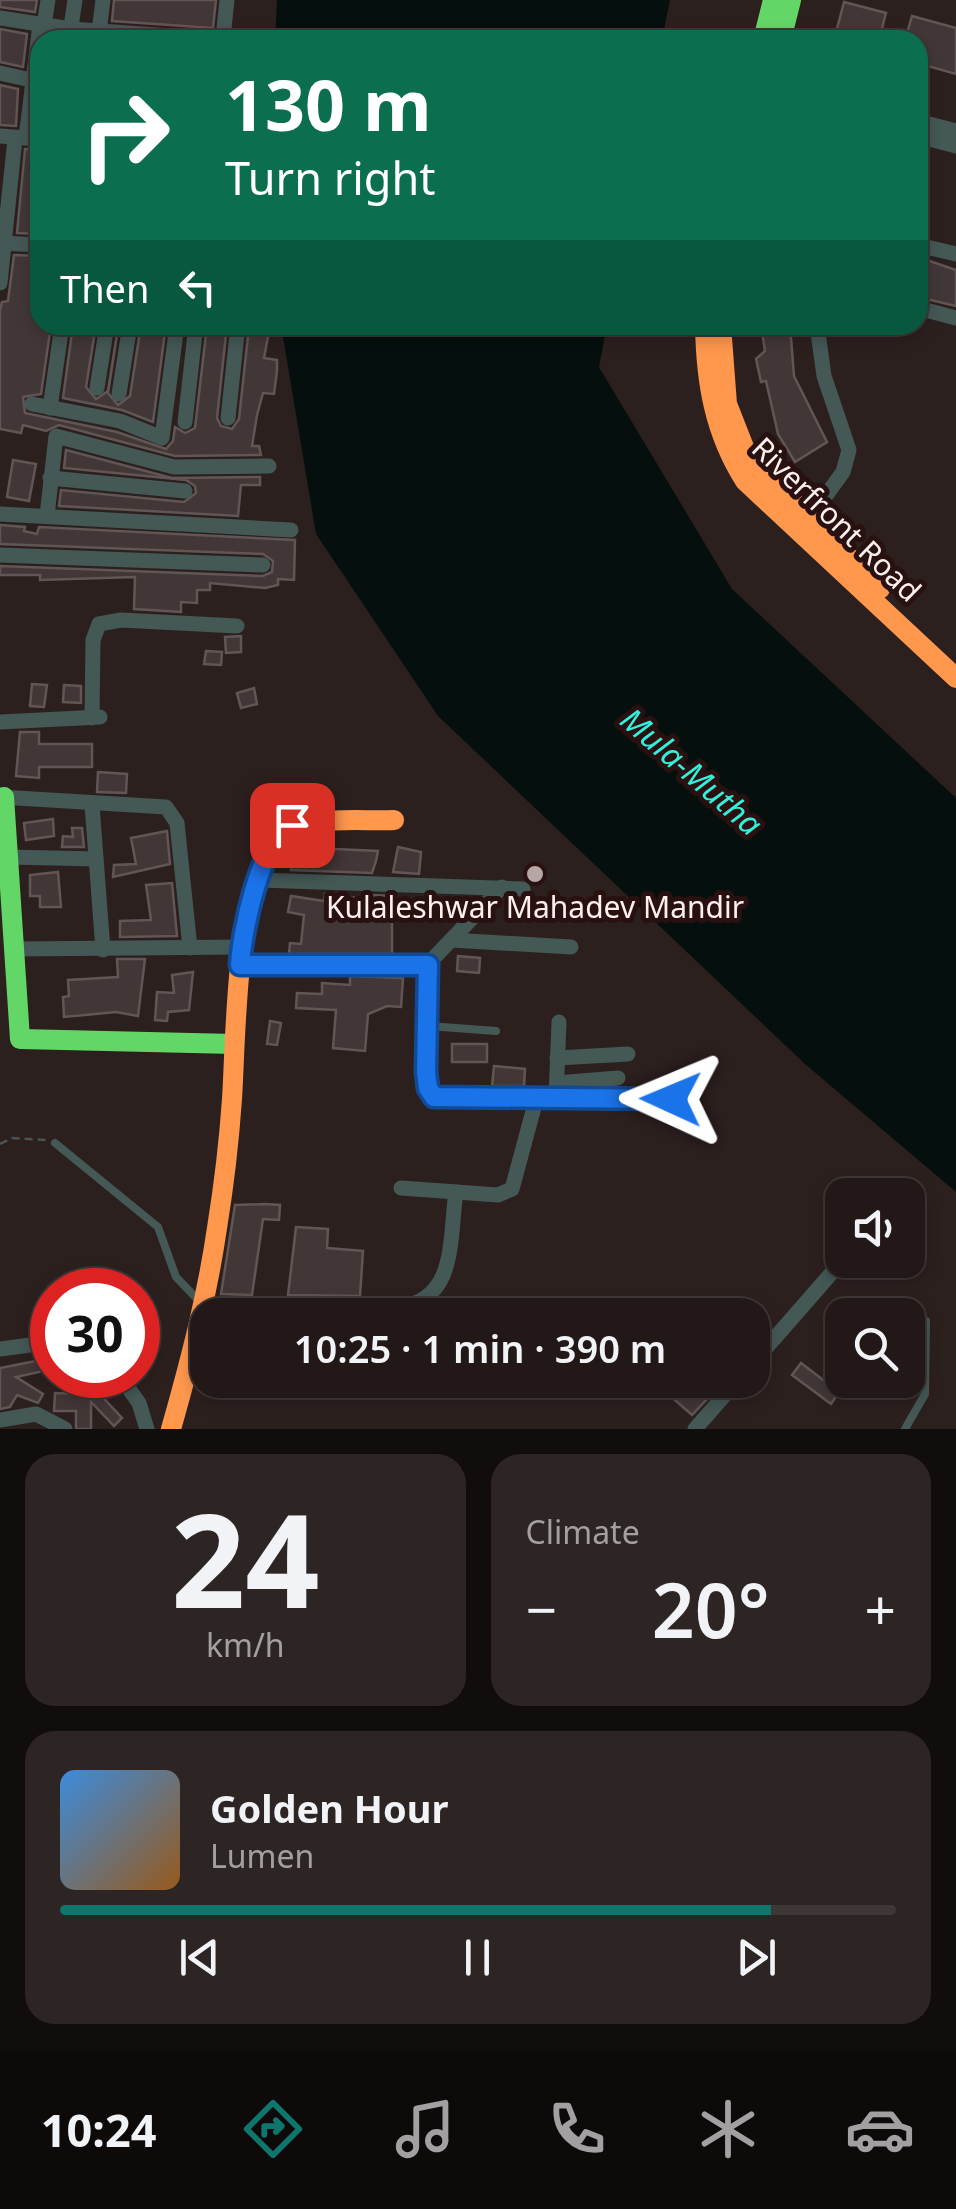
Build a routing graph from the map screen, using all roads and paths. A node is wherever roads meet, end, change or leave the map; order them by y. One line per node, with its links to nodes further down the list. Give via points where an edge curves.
1 (9, 0): 8 (street)
2 (48, 0): 9 (street)
3 (75, 0): 12 (street)
4 (103, 0): 13 (street)
5 (228, 0): 14 (street)
6 (773, 0): 15 (street)
7 (791, 0): 16 (street)
8 (4, 18): 9 (street)
9 (42, 24): 10 (street); 11 (street)
10 (41, 30)
11 (57, 30)
12 (71, 30)
13 (100, 30)
14 (226, 30)
15 (766, 30)
16 (784, 30)
17 (0, 74): 18 (street)
18 (30, 80)
19 (30, 90): 22 (street)
20 (928, 124): 21 (street)
21 (956, 131)
22 (20, 138): 25 (street)
23 (928, 139): 24 (street)
24 (956, 146)
25 (4, 183): 26 (street)
26 (1, 243): 27 (street); 30 (street)
27 (30, 244)
28 (928, 247): 29 (street)
29 (956, 254)
30 (0, 279)
31 (928, 311): 32 (street)
32 (956, 318)
33 (61, 335): 47 (street)
34 (105, 335): 44 (street)
35 (129, 335): 45 (street)
36 (175, 335): 42 (street)
37 (194, 335): 43 (street)
38 (237, 335): 48 (street)
39 (707, 335): 57 (street, Riverfront Road, via 713,420 724,453 745,481)
40 (721, 335): 57 (street, Riverfront Road, via 727,404 747,455)
41 (818, 335): 57 (street, via 824,376 849,450 843,472)
42 (173, 351): 43 (street); 50 (street, via 162,438)
43 (191, 354): 49 (street)
44 (97, 388)
45 (120, 394)
46 (32, 404): 47 (street)
47 (50, 408): 50 (street)
48 (228, 418)
49 (185, 422)
50 (152, 434): 51 (street)
51 (147, 452)
52 (269, 466): 53 (street, via 174,466 62,436 54,440)
53 (50, 478): 54 (street); 56 (street)
54 (185, 490)
55 (0, 514): 56 (street)
56 (47, 516): 58 (street)
57 (804, 527): 62 (street, Riverfront Road)
58 (291, 530)
59 (0, 556): 60 (street)
60 (264, 565)
61 (238, 626): 65 (street, via 100,624 93,640 96,718)
62 (922, 637): 63 (street, Riverfront Road); 64 (street, Riverfront Road)
63 (956, 661)
64 (956, 678)
65 (0, 722)
66 (2, 797): 67 (street); 69 (street)
67 (92, 804): 70 (street); 76 (street, via 152,804 173,813)
68 (394, 820): 71 (street, via 292,825 276,838)
69 (10, 857): 70 (street); 77 (street)
70 (95, 859): 78 (street)
71 (260, 880): 72 (street); 79 (street)
72 (502, 887): 73 (street); 74 (street)
73 (523, 889)
74 (451, 940): 75 (street); 80 (street)
75 (571, 947)
76 (190, 948): 78 (street); 79 (street)
77 (15, 949): 78 (street); 81 (street)
78 (103, 950)
79 (241, 956): 80 (street); 85 (street)
80 (428, 965): 83 (street)
81 (7, 983): 85 (street, via 16,1033 29,1042)
82 (559, 1022): 87 (street)
83 (428, 1026): 84 (lane); 91 (street, via 426,1072 434,1097)
84 (496, 1031)
85 (234, 1044): 98 (street)
86 (628, 1054): 87 (street)
87 (558, 1058): 89 (street)
88 (618, 1078): 89 (street)
89 (556, 1090): 90 (street); 91 (street)
90 (671, 1099)
91 (536, 1100): 95 (street, via 512,1189 498,1196)
92 (55, 1143): 93 (path, via 24,1137); 97 (lane, via 158,1227 176,1277)
93 (0, 1144)
94 (401, 1188): 95 (street)
95 (456, 1192): 99 (street, via 442,1284)
96 (827, 1278): 101 (street)
97 (197, 1298)
98 (206, 1298)
99 (428, 1298)
100 (926, 1321): 112 (lane, via 926,1394)
101 (770, 1343)
102 (30, 1345): 103 (street)
103 (0, 1349)
104 (190, 1360): 110 (street)
105 (135, 1398): 109 (street)
106 (722, 1398): 111 (street)
107 (0, 1420): 108 (street, via 36,1414)
108 (65, 1429)
109 (147, 1429)
110 (171, 1429)
111 (694, 1429)
112 (905, 1429)

